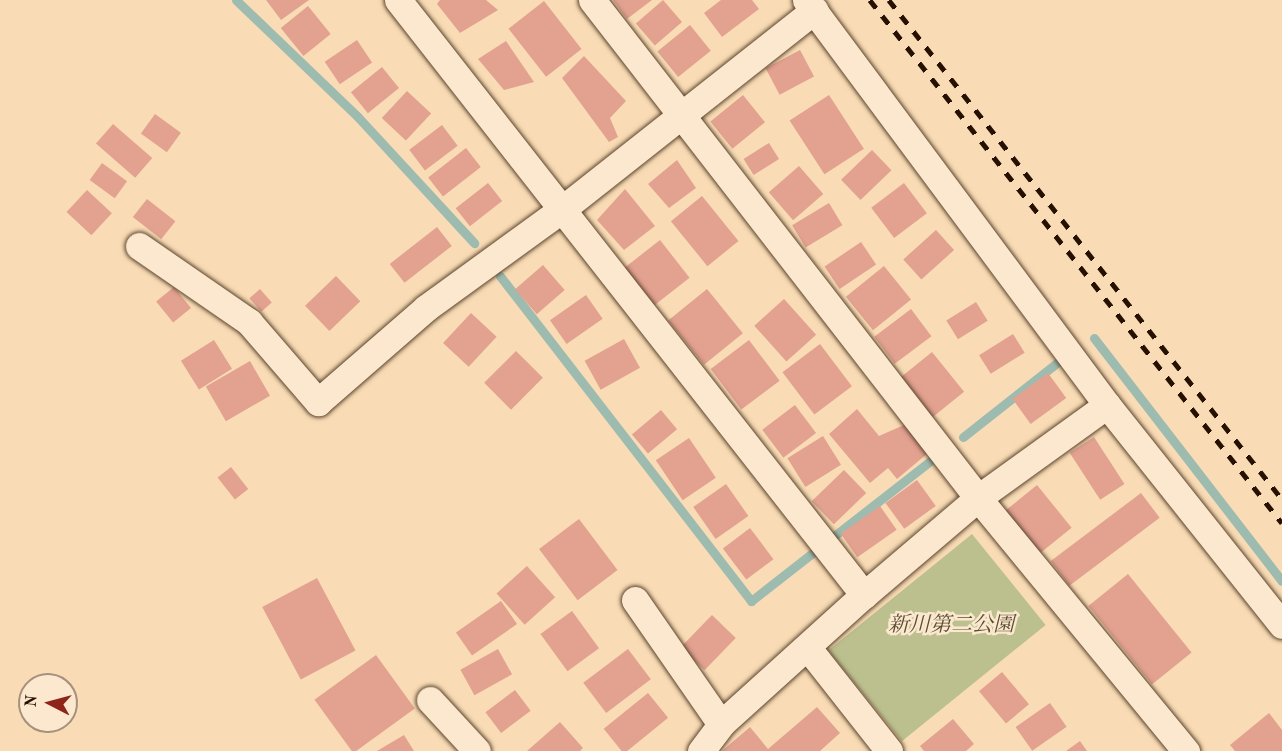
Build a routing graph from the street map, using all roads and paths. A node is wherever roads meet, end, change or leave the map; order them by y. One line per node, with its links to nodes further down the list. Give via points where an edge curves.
1 (398, 0): 5 (street)
2 (592, 0): 4 (street)
3 (810, 5): 4 (street); 7 (street)
4 (684, 115): 5 (street); 8 (street)
5 (565, 207): 6 (street, via 426,308 318,402 249,322); 9 (street)
6 (139, 246)
7 (1107, 405): 8 (street); 11 (street)
8 (978, 498): 9 (street); 18 (street)
9 (864, 595): 12 (street)
10 (635, 600): 14 (street)
11 (1282, 625)
12 (808, 648): 14 (street); 17 (street)
13 (430, 700): 15 (street)
14 (721, 724): 16 (street)
15 (477, 751)
16 (701, 751)
17 (888, 751)
18 (1186, 751)

